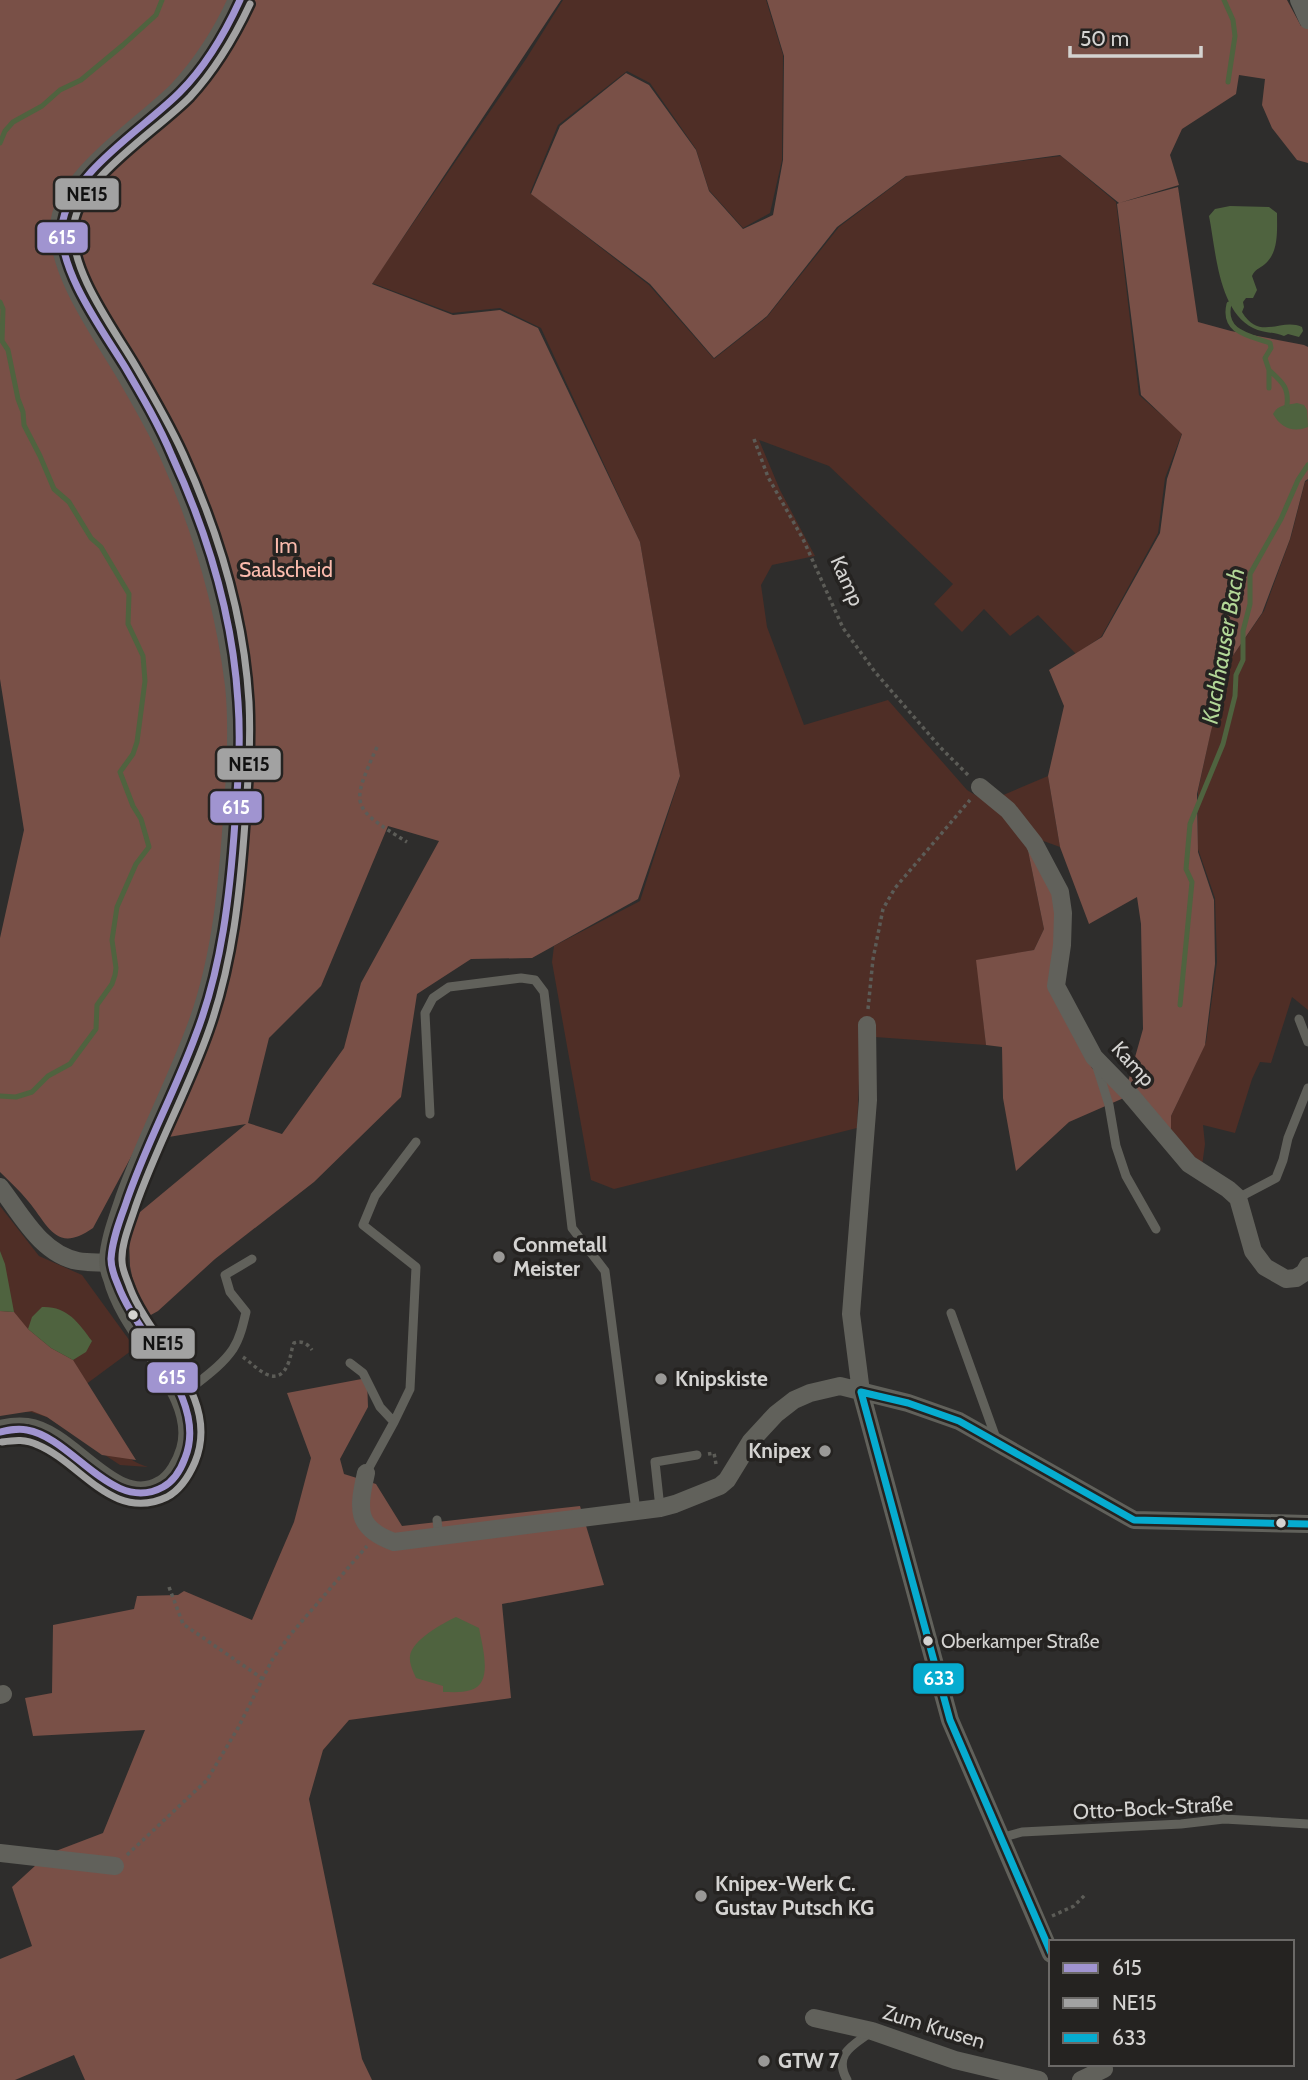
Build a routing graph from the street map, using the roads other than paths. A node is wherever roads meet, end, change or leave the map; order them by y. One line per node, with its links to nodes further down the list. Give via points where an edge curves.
1 (240, 0): 16 (main road, via 189,82 96,167 71,199 62,225 76,282 172,456 210,550 238,690 239,769 220,951 199,1028 123,1210)
2 (1299, 0): 3 (street)
3 (1308, 20)
4 (980, 787): 8 (street, Kamp, via 1008,810 1034,842 1060,892 1062,945 1056,986)
5 (1299, 1019): 7 (lane)
6 (867, 1025): 20 (street, via 868,1100 851,1314)
7 (1308, 1042)
8 (1094, 1057): 13 (street, Kamp, via 1189,1164); 14 (lane, via 1126,1177)
9 (1308, 1088): 13 (lane, via 1276,1178)
10 (430, 1114): 28 (lane, via 425,1013 433,998 449,987 521,978 535,981 544,992 572,1228 605,1272)
11 (416, 1142): 22 (lane, via 375,1196 363,1225 416,1267 410,1389)
12 (0, 1186): 16 (street, via 47,1246 78,1261)
13 (1238, 1199): 17 (street, via 1253,1251 1265,1267 1286,1279 1296,1278)
14 (1156, 1229)
15 (252, 1259): 21 (lane, via 225,1275 230,1292 246,1312 239,1338 232,1350)
16 (111, 1263): 21 (main road, via 128,1312)
17 (1308, 1266)
18 (951, 1312): 24 (lane)
19 (350, 1363): 22 (lane, via 363,1373 380,1407)
20 (862, 1392): 24 (street, via 959,1421); 27 (street, via 840,1386 794,1401 751,1441 720,1486); 31 (street, via 950,1720)
21 (182, 1395): 23 (main road, via 190,1419 185,1461 169,1484 154,1492 118,1489 57,1443 31,1430)
22 (394, 1422): 26 (lane)
23 (0, 1432)
24 (998, 1443): 29 (street, via 1134,1520)
25 (702, 1455): 27 (lane, via 655,1462)
26 (366, 1474): 28 (street, via 360,1502 366,1526 376,1536 394,1542 438,1529)
27 (660, 1508): 28 (street)
28 (636, 1511)
29 (1308, 1524)
30 (1308, 1824): 31 (lane, Otto-Bock-Straße, via 1224,1819 1022,1832)
31 (1000, 1838): 34 (street)
32 (0, 1853): 33 (street)
33 (115, 1866)
34 (1049, 1949)
35 (814, 2018): 36 (street, Zum Krusen)
36 (872, 2031): 38 (lane, via 848,2048 842,2059); 39 (street, Zum Krusen, via 956,2060)
37 (1106, 2071): 40 (street)
38 (848, 2080)
39 (1040, 2080)
40 (1081, 2080)

